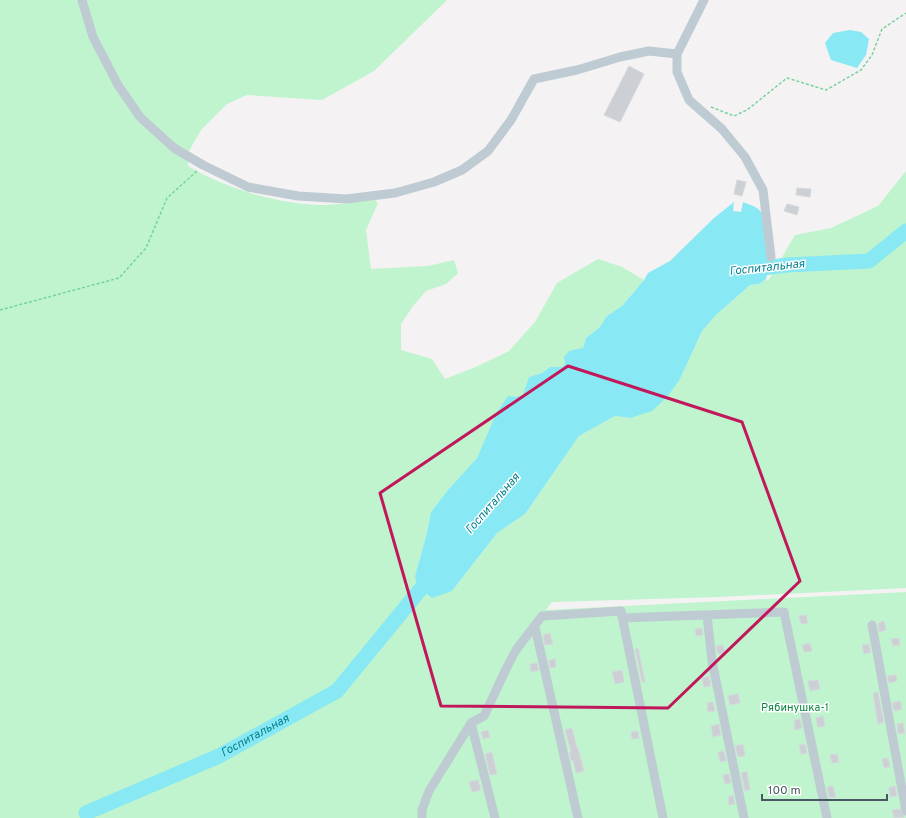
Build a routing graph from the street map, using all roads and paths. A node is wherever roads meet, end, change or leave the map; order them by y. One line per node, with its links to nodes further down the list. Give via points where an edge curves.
1 (82, 0): 6 (street, via 93,37 118,85 140,117 174,148)
2 (704, 0): 4 (street)
3 (906, 13): 5 (path, via 882,29 872,56 861,70 826,90 787,78 747,110 734,116 714,107)
4 (677, 54): 5 (street, via 677,72 689,100); 6 (street, via 649,51 534,79 511,120 488,150 462,170 434,182 395,193 346,199 298,196 248,187)
5 (697, 107): 7 (street, via 722,129 745,157 763,190)
6 (203, 165): 8 (path, via 167,198 146,248 119,278)
7 (771, 257)
8 (0, 310)
9 (707, 615): 10 (street); 19 (street, via 712,661); 20 (street, via 784,612)
10 (622, 618): 12 (street, via 621,611 542,616); 18 (street)
11 (872, 625): 14 (street)
12 (535, 627): 13 (street, via 513,656 484,716); 17 (street)
13 (471, 723): 15 (street, via 429,791 422,810); 16 (street)
14 (906, 811)
15 (422, 818)
16 (495, 818)
17 (578, 818)
18 (663, 818)
19 (744, 818)
20 (827, 818)

